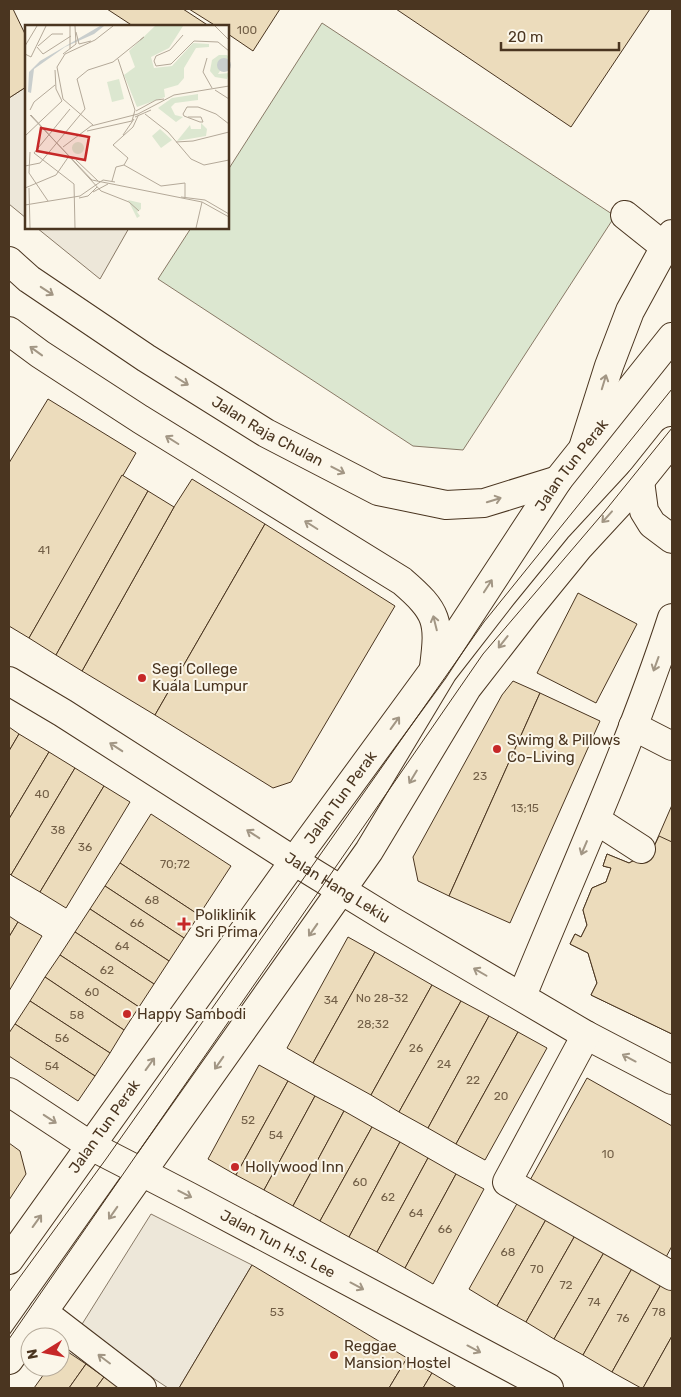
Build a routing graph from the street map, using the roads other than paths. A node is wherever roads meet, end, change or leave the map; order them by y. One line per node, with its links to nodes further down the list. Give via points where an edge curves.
1 (625, 215): 2 (main road)
2 (668, 240): 7 (main road, one-way to 2, via 630,311)
3 (9, 261): 8 (main road, Jalan Raja Chulan, one-way to 8, via 29,279 146,358 266,433 378,491 446,505 484,503)
4 (9, 331): 12 (main road, one-way to 4, via 438,638 436,621 420,596 402,581 140,419)
5 (672, 337): 7 (main road, Jalan Tun Perak)
6 (672, 441): 9 (main road)
7 (584, 445): 8 (main road, Jalan Tun Perak)
8 (558, 480): 12 (main road, Jalan Tun Perak, one-way to 8)
9 (640, 481): 10 (main road, via 644,511 652,524); 19 (main road, one-way to 19, via 579,547 467,688 369,851)
10 (672, 539)
11 (672, 618): 14 (main road, one-way to 14)
12 (434, 671): 18 (main road, Jalan Tun Perak, one-way to 12)
13 (9, 681): 18 (main road, Jalan Hang Lekiu, one-way to 13)
14 (633, 726): 15 (main road); 16 (main road)
15 (672, 746)
16 (596, 820): 17 (main road); 20 (main road, one-way to 20)
17 (641, 849)
18 (294, 861): 19 (main road, Jalan Hang Lekiu); 24 (main road, Jalan Tun Perak, one-way to 18)
19 (341, 890): 20 (main road, Jalan Hang Lekiu, one-way to 19); 25 (main road, one-way to 25)
20 (522, 996): 21 (main road, Jalan Hang Lekiu)
21 (586, 1035): 22 (main road, Jalan Hang Lekiu, one-way to 21); 27 (main road, via 507,1182)
22 (672, 1080)
23 (9, 1092): 24 (main road, Jalan Tun H.S. Lee, one-way to 24)
24 (91, 1146): 25 (main road, Jalan Tun H.S. Lee); 26 (main road, Jalan Tun Perak, one-way to 24)
25 (141, 1173): 28 (main road, one-way to 28); 31 (main road, Jalan Tun H.S. Lee, one-way to 31)
26 (9, 1260)
27 (672, 1276)
28 (43, 1312): 29 (main road); 30 (main road, one-way to 28)
29 (9, 1360)
30 (142, 1388)
31 (549, 1388)

